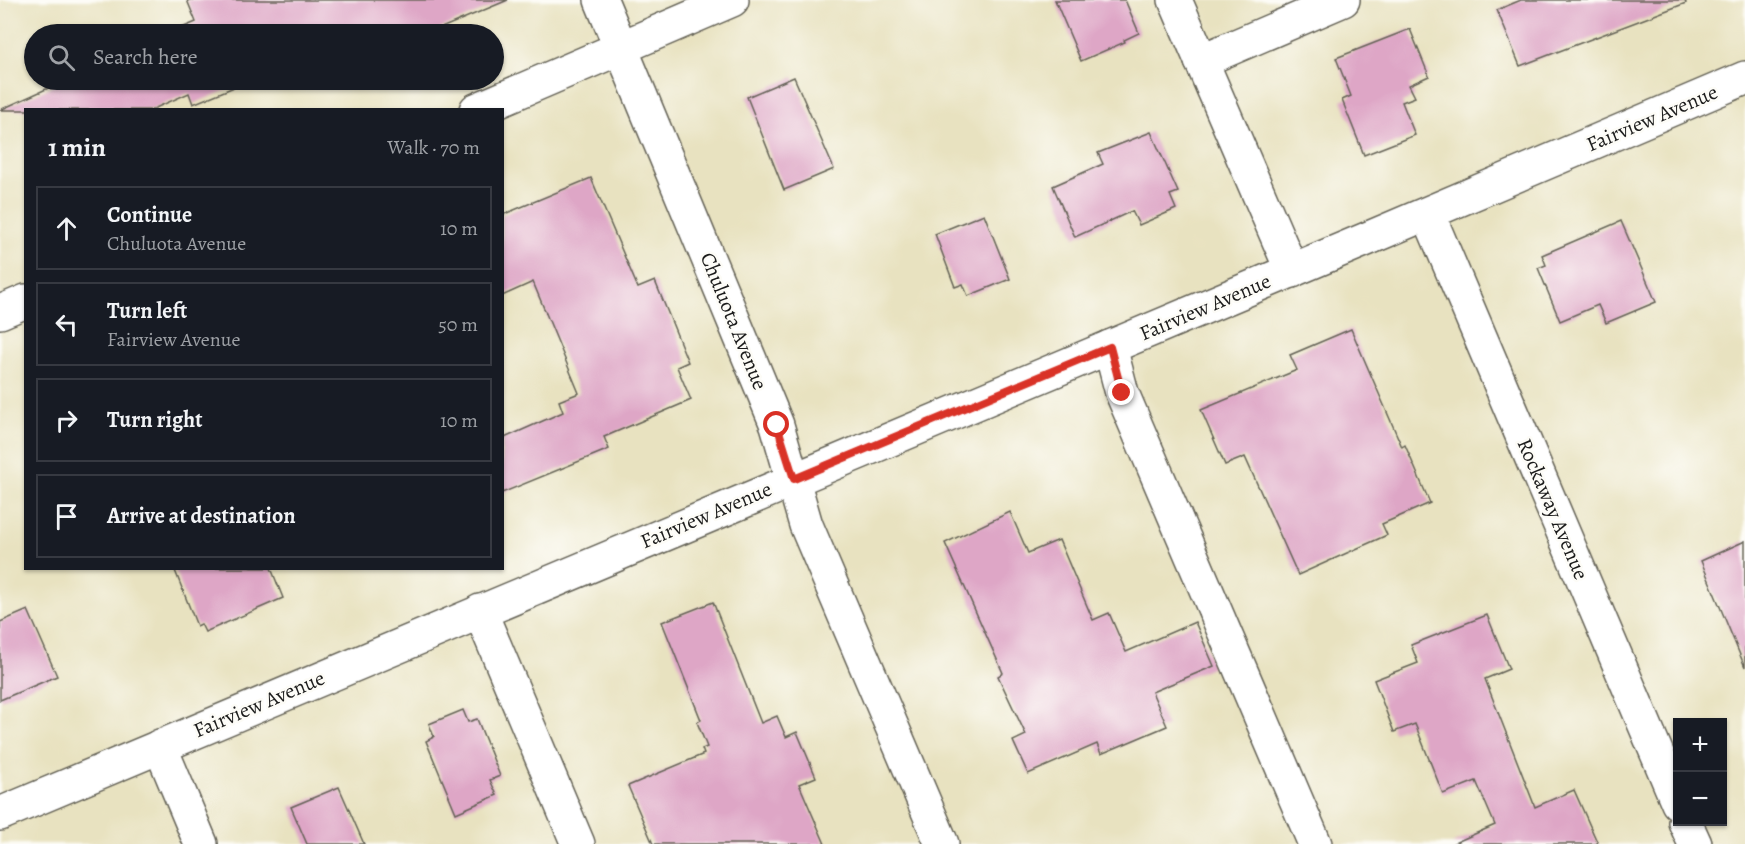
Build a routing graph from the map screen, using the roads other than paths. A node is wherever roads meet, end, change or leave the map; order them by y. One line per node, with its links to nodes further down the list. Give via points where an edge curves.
1 (601, 0): 5 (street, Chuluota Avenue)
2 (732, 0): 5 (street)
3 (1175, 0): 6 (street)
4 (1343, 0): 6 (street)
5 (621, 47): 8 (street); 14 (street, Chuluota Avenue, via 777,425)
6 (1202, 61): 10 (street)
7 (1745, 78): 9 (street, Fairview Avenue)
8 (481, 108)
9 (1428, 214): 10 (street, Fairview Avenue); 17 (street, Rockaway Avenue)
10 (1292, 271): 13 (street, Fairview Avenue)
11 (24, 302): 12 (street)
12 (0, 312)
13 (1110, 347): 14 (street, Fairview Avenue); 23 (street, via 1122,393)
14 (794, 479): 15 (street, Fairview Avenue); 22 (street, Chuluota Avenue, via 806,525)
15 (480, 611): 16 (street, Fairview Avenue); 21 (street)
16 (160, 746): 18 (street, Fairview Avenue); 20 (street)
17 (1673, 794)
18 (0, 814)
19 (1687, 826): 24 (street)
20 (201, 844)
21 (578, 844)
22 (942, 844)
23 (1315, 844)
24 (1695, 844)

